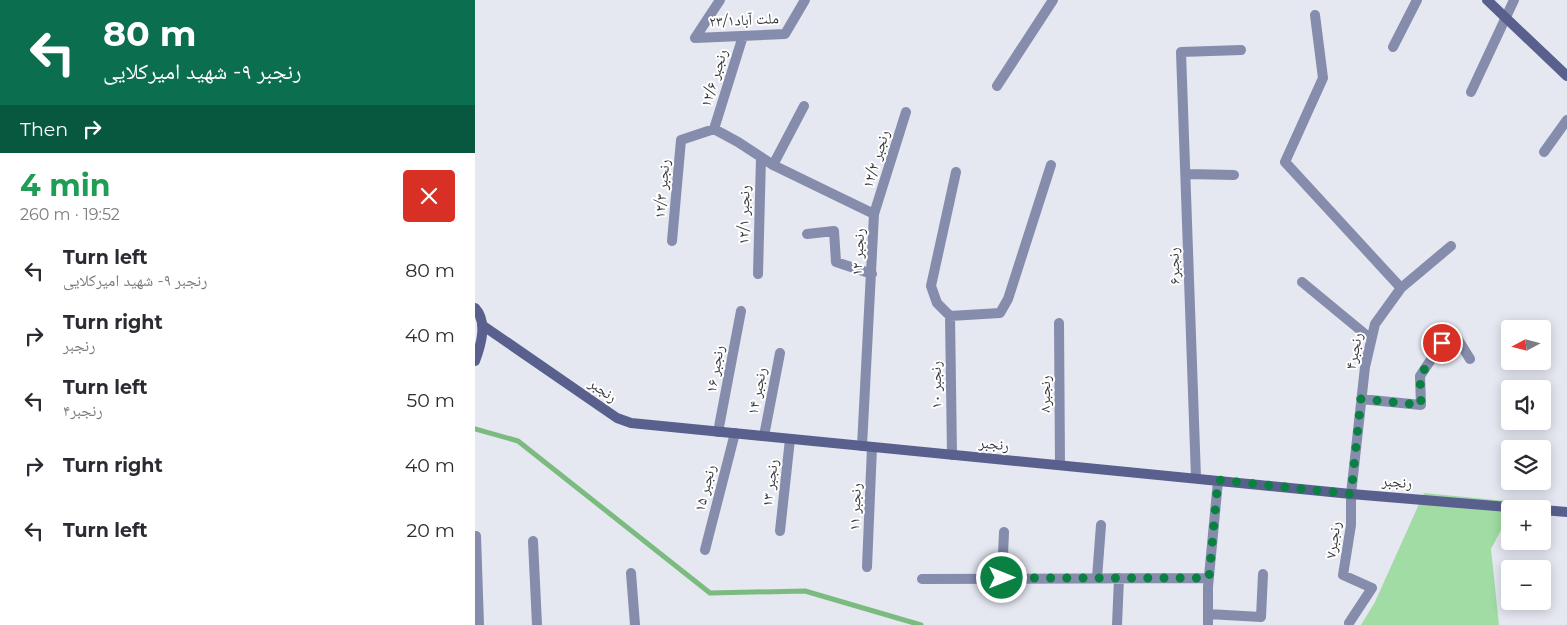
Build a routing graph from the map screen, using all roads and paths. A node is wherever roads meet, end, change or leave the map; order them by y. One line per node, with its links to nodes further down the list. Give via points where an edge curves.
1 (720, 0): 9 (street, ملت آباد۲۳/۱, via 695,38)
2 (805, 0): 9 (street, ملت آباد۲۳/۱, via 785,34)
3 (1053, 0): 13 (street)
4 (1417, 0): 10 (street)
5 (1487, 0): 8 (street)
6 (1513, 0): 8 (street)
7 (1315, 15): 33 (street, via 1323,78 1285,162)
8 (1504, 16): 12 (street); 14 (street)
9 (743, 36): 18 (street, رنجبر ۱۲/۶)
10 (1393, 47)
11 (1241, 50): 24 (street, رنجبر۶, via 1181,52)
12 (1567, 76)
13 (997, 86)
14 (1471, 92)
15 (804, 106): 21 (street)
16 (906, 112): 26 (street, رنجبر ۱۲/۲)
17 (1567, 120): 19 (street)
18 (714, 129): 20 (street, رنجبر ۱۲); 28 (street, رنجبر ۱۲/۳, via 681,140)
19 (1544, 152)
20 (761, 157): 21 (street, رنجبر ۱۲); 30 (street, رنجبر ۱۲/۱)
21 (773, 165): 26 (street, رنجبر ۱۲)
22 (1051, 166): 36 (street, via 1008,299 1000,313)
23 (956, 172): 36 (street, via 931,286 937,303)
24 (1187, 174): 25 (street); 51 (street, رنجبر۶)
25 (1234, 175)
26 (874, 214): 31 (street, رنجبر ۱۲)
27 (807, 234): 31 (street, via 834,230 836,262)
28 (672, 241)
29 (1451, 246): 33 (street, رنجبر۴)
30 (757, 274)
31 (872, 274): 48 (street, رنجبر ۱۲)
32 (1302, 282): 39 (street)
33 (1401, 288): 39 (street, رنجبر۴, via 1375,324)
34 (475, 308): 38 (street)
35 (741, 311): 44 (street, رنجبر ۱۶)
36 (950, 316): 49 (street, رنجبر ۱۰)
37 (1059, 323): 50 (street, رنجبر۸)
38 (482, 325): 42 (street); 44 (street, رنجبر, via 617,418 631,423)
39 (1371, 339): 43 (street, رنجبر۴)
40 (780, 352): 46 (street, رنجبر ۱۴)
41 (1470, 358): 43 (street, via 1457,338 1442,343 1420,376 1421,405)
42 (475, 361)
43 (1361, 399): 53 (street, رنجبر۴)
44 (718, 432): 45 (street, رنجبر)
45 (735, 433): 46 (street, رنجبر); 62 (street, رنجبر ۱۵)
46 (764, 436): 47 (street, رنجبر)
47 (791, 439): 48 (street, رنجبر); 58 (street, رنجبر ۱۳)
48 (867, 446): 49 (street, رنجبر); 63 (street, رنجبر ۱۱)
49 (952, 454): 50 (street, رنجبر)
50 (1060, 465): 51 (street, رنجبر)
51 (1196, 478): 52 (street, رنجبر)
52 (1218, 480): 53 (street, رنجبر); 69 (street)
53 (1351, 494): 54 (street, رنجبر); 72 (street, رنجبر۷, via 1351,525 1343,575 1372,588)
54 (1501, 506)
55 (1551, 511): 56 (street)
56 (1567, 512)
57 (1101, 525): 67 (street)
58 (780, 531)
59 (1003, 532): 66 (street)
60 (476, 536): 73 (street)
61 (533, 541): 74 (street)
62 (705, 550)
63 (867, 568)
64 (631, 573): 75 (street)
65 (1263, 574): 71 (street, via 1261,617)
66 (1002, 578): 67 (street); 70 (street)
67 (1097, 578): 68 (street)
68 (1119, 578): 69 (street); 76 (street)
69 (1209, 578): 71 (street)
70 (922, 579)
71 (1208, 620)
72 (1349, 623)
73 (479, 625)
74 (537, 625)
75 (635, 625)
76 (1117, 625)

